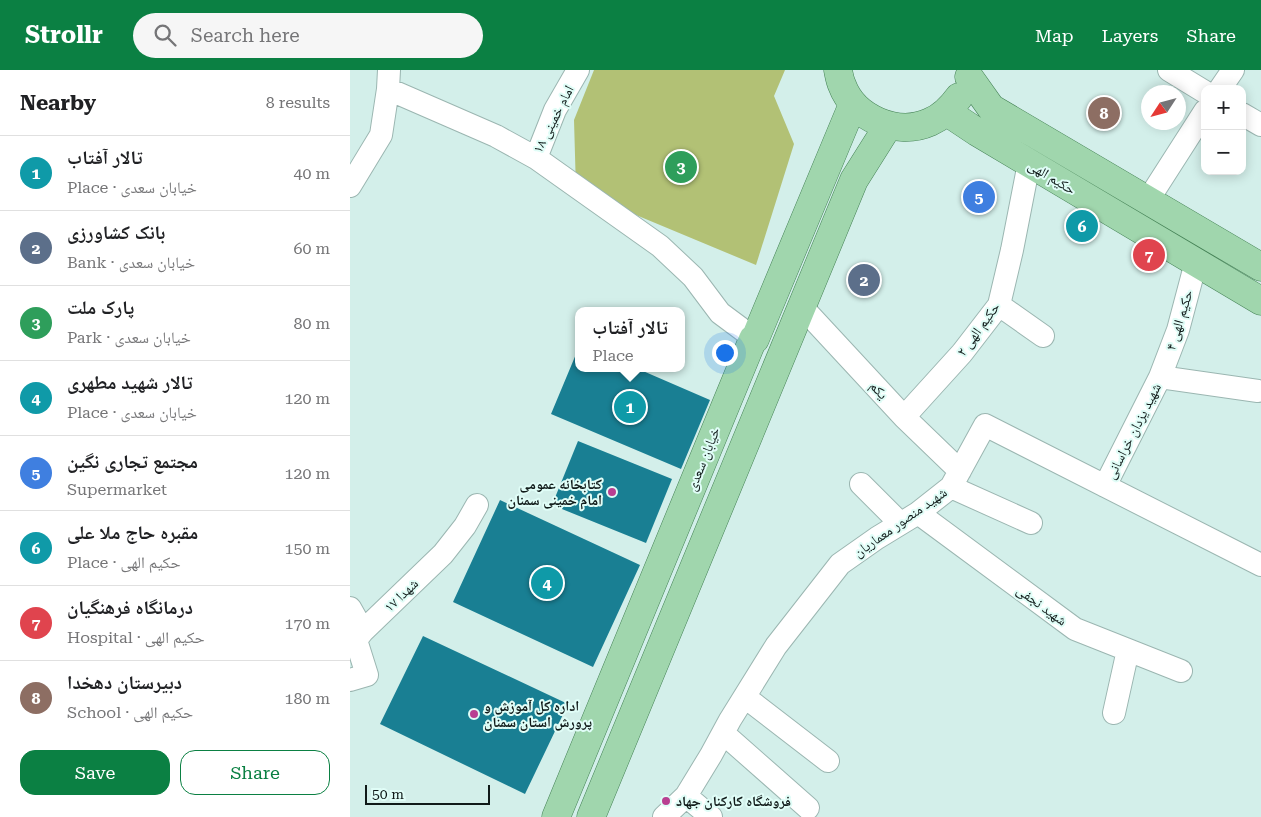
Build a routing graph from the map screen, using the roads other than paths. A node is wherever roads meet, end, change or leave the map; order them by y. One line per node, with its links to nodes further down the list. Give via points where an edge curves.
1 (578, 70): 17 (street, امام خمینی ۱۸, via 555,110)
2 (838, 70): 9 (main road, via 842,86)
3 (1169, 70): 8 (street)
4 (1233, 70): 7 (street)
5 (969, 73): 10 (main road, حکیم الهی); 11 (main road, via 961,96)
6 (388, 80): 17 (street, امام خمینی ۱۸); 19 (street, via 381,135)
7 (1223, 85)
8 (1201, 90)
9 (853, 104): 14 (main road, via 869,118); 21 (main road, خیابان سعدی)
10 (991, 108): 16 (main road); 20 (main road, حکیم الهی)
11 (947, 112): 14 (main road, via 929,123 909,128); 16 (main road, حکیم الهی)
12 (1246, 117): 15 (street)
13 (1201, 118): 20 (street)
14 (888, 126): 22 (main road, via 854,180)
15 (1261, 126)
16 (977, 132): 18 (main road, حکیم الهی)
17 (536, 158): 29 (street, via 660,246 693,277 720,313)
18 (1029, 163): 23 (main road, حکیم الهی); 26 (street, حکیم الهی ۲)
19 (352, 184)
20 (1148, 200): 24 (main road, حکیم الهی)
21 (792, 252): 22 (main road, via 805,248); 29 (main road, خیابان سعدی)
22 (820, 262): 27 (main road)
23 (1196, 262): 25 (main road, حکیم الهی); 30 (street, حکیم الهی ۴, via 1178,330)
24 (1261, 267)
25 (1261, 301)
26 (999, 305): 28 (street); 32 (street, حکیم الهی ۲, via 962,353)
27 (802, 307): 32 (street, یکم); 52 (main road)
28 (1043, 336)
29 (755, 339): 51 (main road, خیابان سعدی)
30 (1160, 377): 31 (street); 35 (street, شهید یزدان خراسانی)
31 (1258, 391)
32 (904, 416): 33 (street, یکم)
33 (956, 479): 35 (street, شهید منصور معماریان, via 985,425); 37 (street, شهید منصور معماریان); 38 (street)
34 (861, 484): 37 (street, شهید نجفی)
35 (1105, 486): 39 (street, شهید منصور معماریان)
36 (478, 505): 41 (street, شهدا ۱۷, via 443,554)
37 (909, 518): 42 (street, شهید نجفی, via 1075,628); 45 (street, شهید منصور معماریان, via 840,564 776,646)
38 (1031, 523)
39 (1261, 565)
40 (350, 608): 41 (street)
41 (363, 631): 44 (street, via 356,640 368,675)
42 (1128, 650): 43 (street, شهید نجفی); 46 (street)
43 (1181, 671)
44 (350, 680)
45 (745, 697): 47 (street, شهید منصور معماریان); 48 (street)
46 (1114, 713)
47 (723, 733): 49 (street, شهید منصور معماریان); 50 (street)
48 (828, 761)
49 (686, 796): 53 (street, شهید منصور معماریان); 54 (street)
50 (808, 808)
51 (556, 817)
52 (591, 817)
53 (664, 817)
54 (711, 817)

